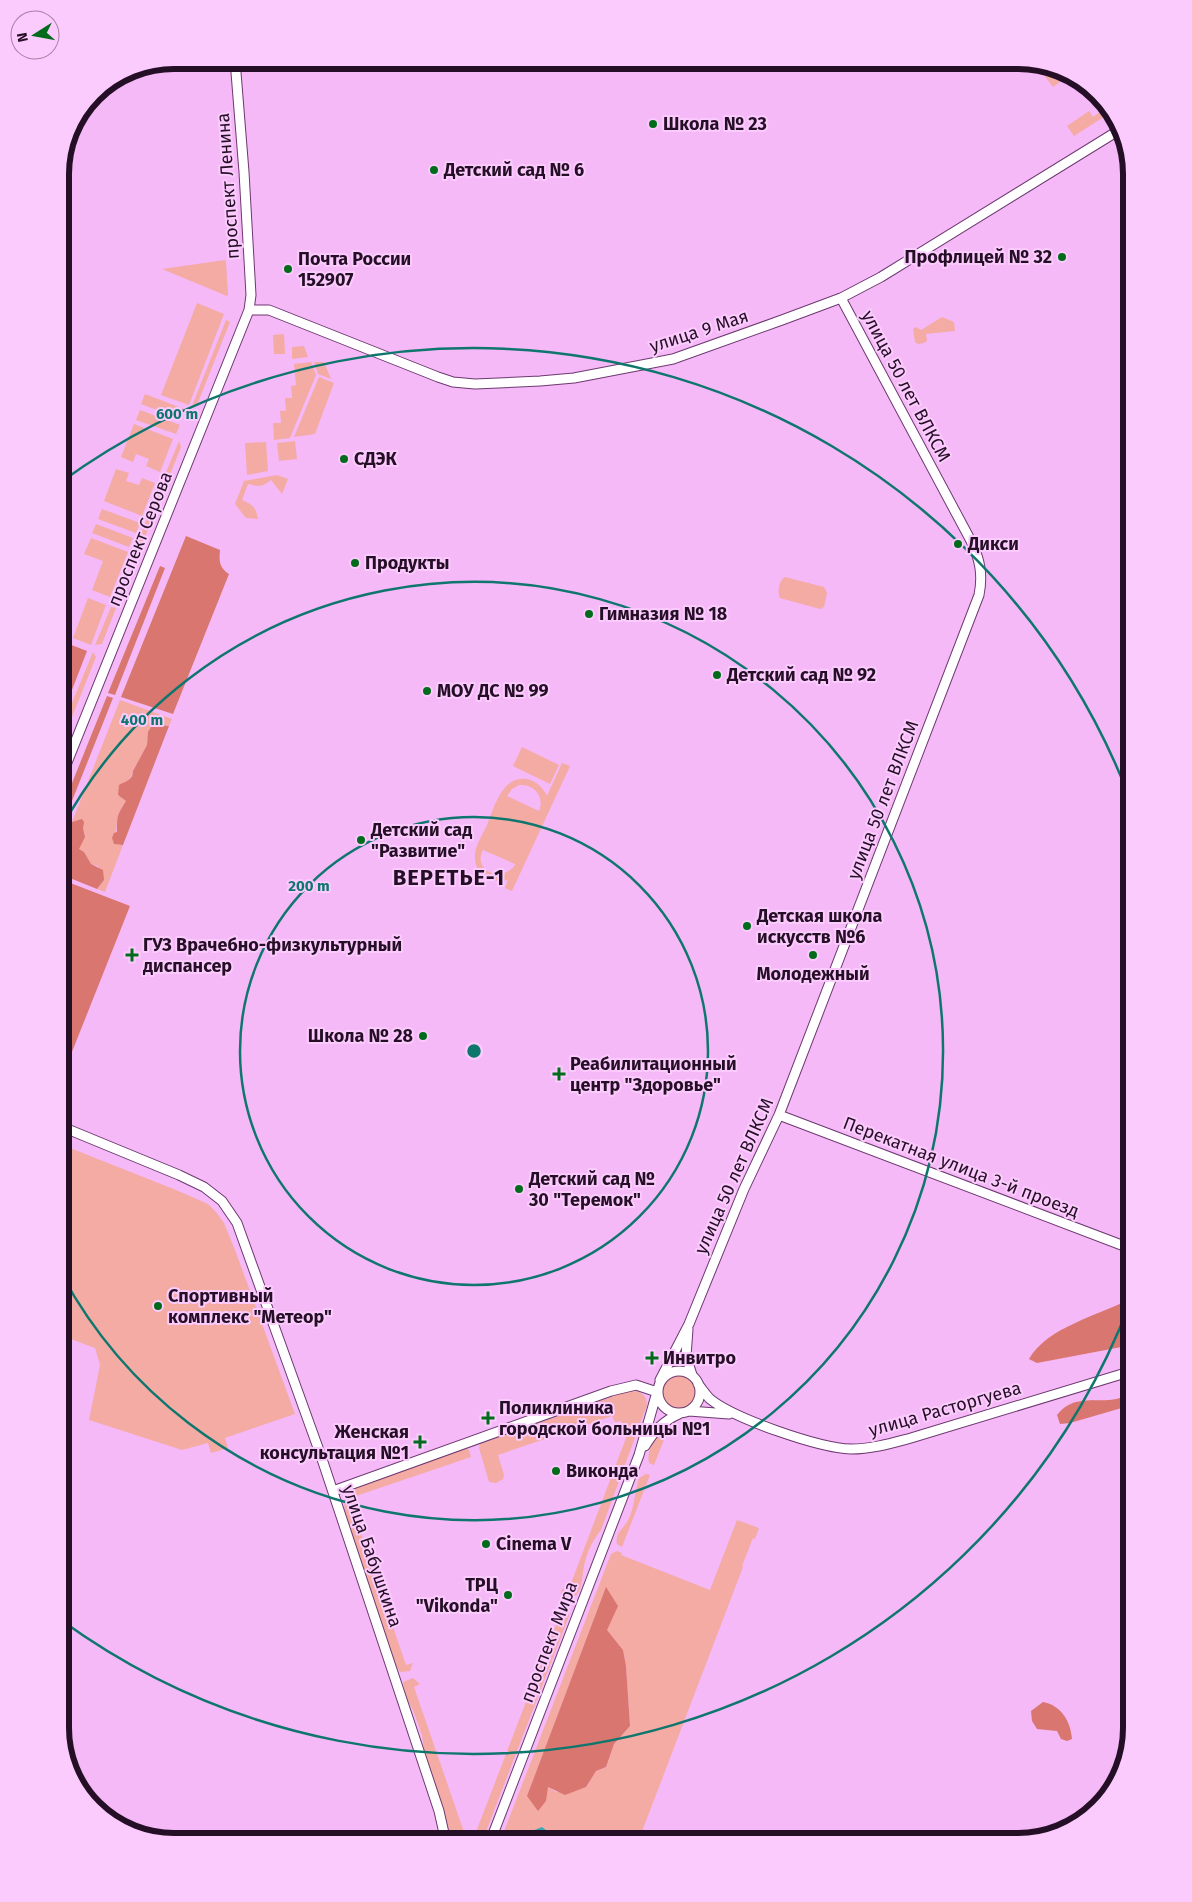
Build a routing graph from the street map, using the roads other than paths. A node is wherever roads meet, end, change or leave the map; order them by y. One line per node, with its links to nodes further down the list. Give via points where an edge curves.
1 (236, 69): 4 (main road, проспект Ленина, via 251,295)
2 (1115, 133): 3 (main road, улица 9 Мая, via 881,277)
3 (841, 298): 4 (main road, улица 9 Мая, via 659,362 574,378 484,384 453,382 269,310); 6 (main road, улица 50 лет ВЛКСМ, via 972,541 980,562 982,582 972,618)
4 (249, 310): 5 (main road, проспект Серова)
5 (69, 758)
6 (779, 1115): 8 (main road, Перекатная улица 3-й проезд); 9 (main road, улица 50 лет ВЛКСМ, via 744,1189)
7 (69, 1130): 19 (main road, улица Бабушкина, via 197,1183 227,1207 246,1243)
8 (1123, 1246)
9 (689, 1324): 11 (main road, улица 50 лет ВЛКСМ, via 686,1356); 12 (main road, улица 50 лет ВЛКСМ)
10 (1123, 1374): 17 (main road, улица Расторгуева, via 911,1438 867,1448 826,1446)
11 (692, 1375): 12 (main road, via 678,1370); 13 (main road, улица 50 лет ВЛКСМ)
12 (660, 1380): 14 (main road, улица 50 лет ВЛКСМ)
13 (698, 1384): 15 (main road, via 699,1399); 17 (main road, улица Расторгуева, via 710,1399)
14 (657, 1392): 16 (main road, via 665,1409); 18 (main road, проспект Мира); 19 (main road, via 636,1386 611,1391)
15 (689, 1411): 16 (main road); 17 (main road, улица Расторгуева)
16 (679, 1414): 18 (main road, проспект Мира, via 657,1428)
17 (737, 1415)
18 (639, 1455): 21 (main road, проспект Мира)
19 (333, 1491): 20 (main road, улица Бабушкина)
20 (444, 1833)
21 (493, 1833)

